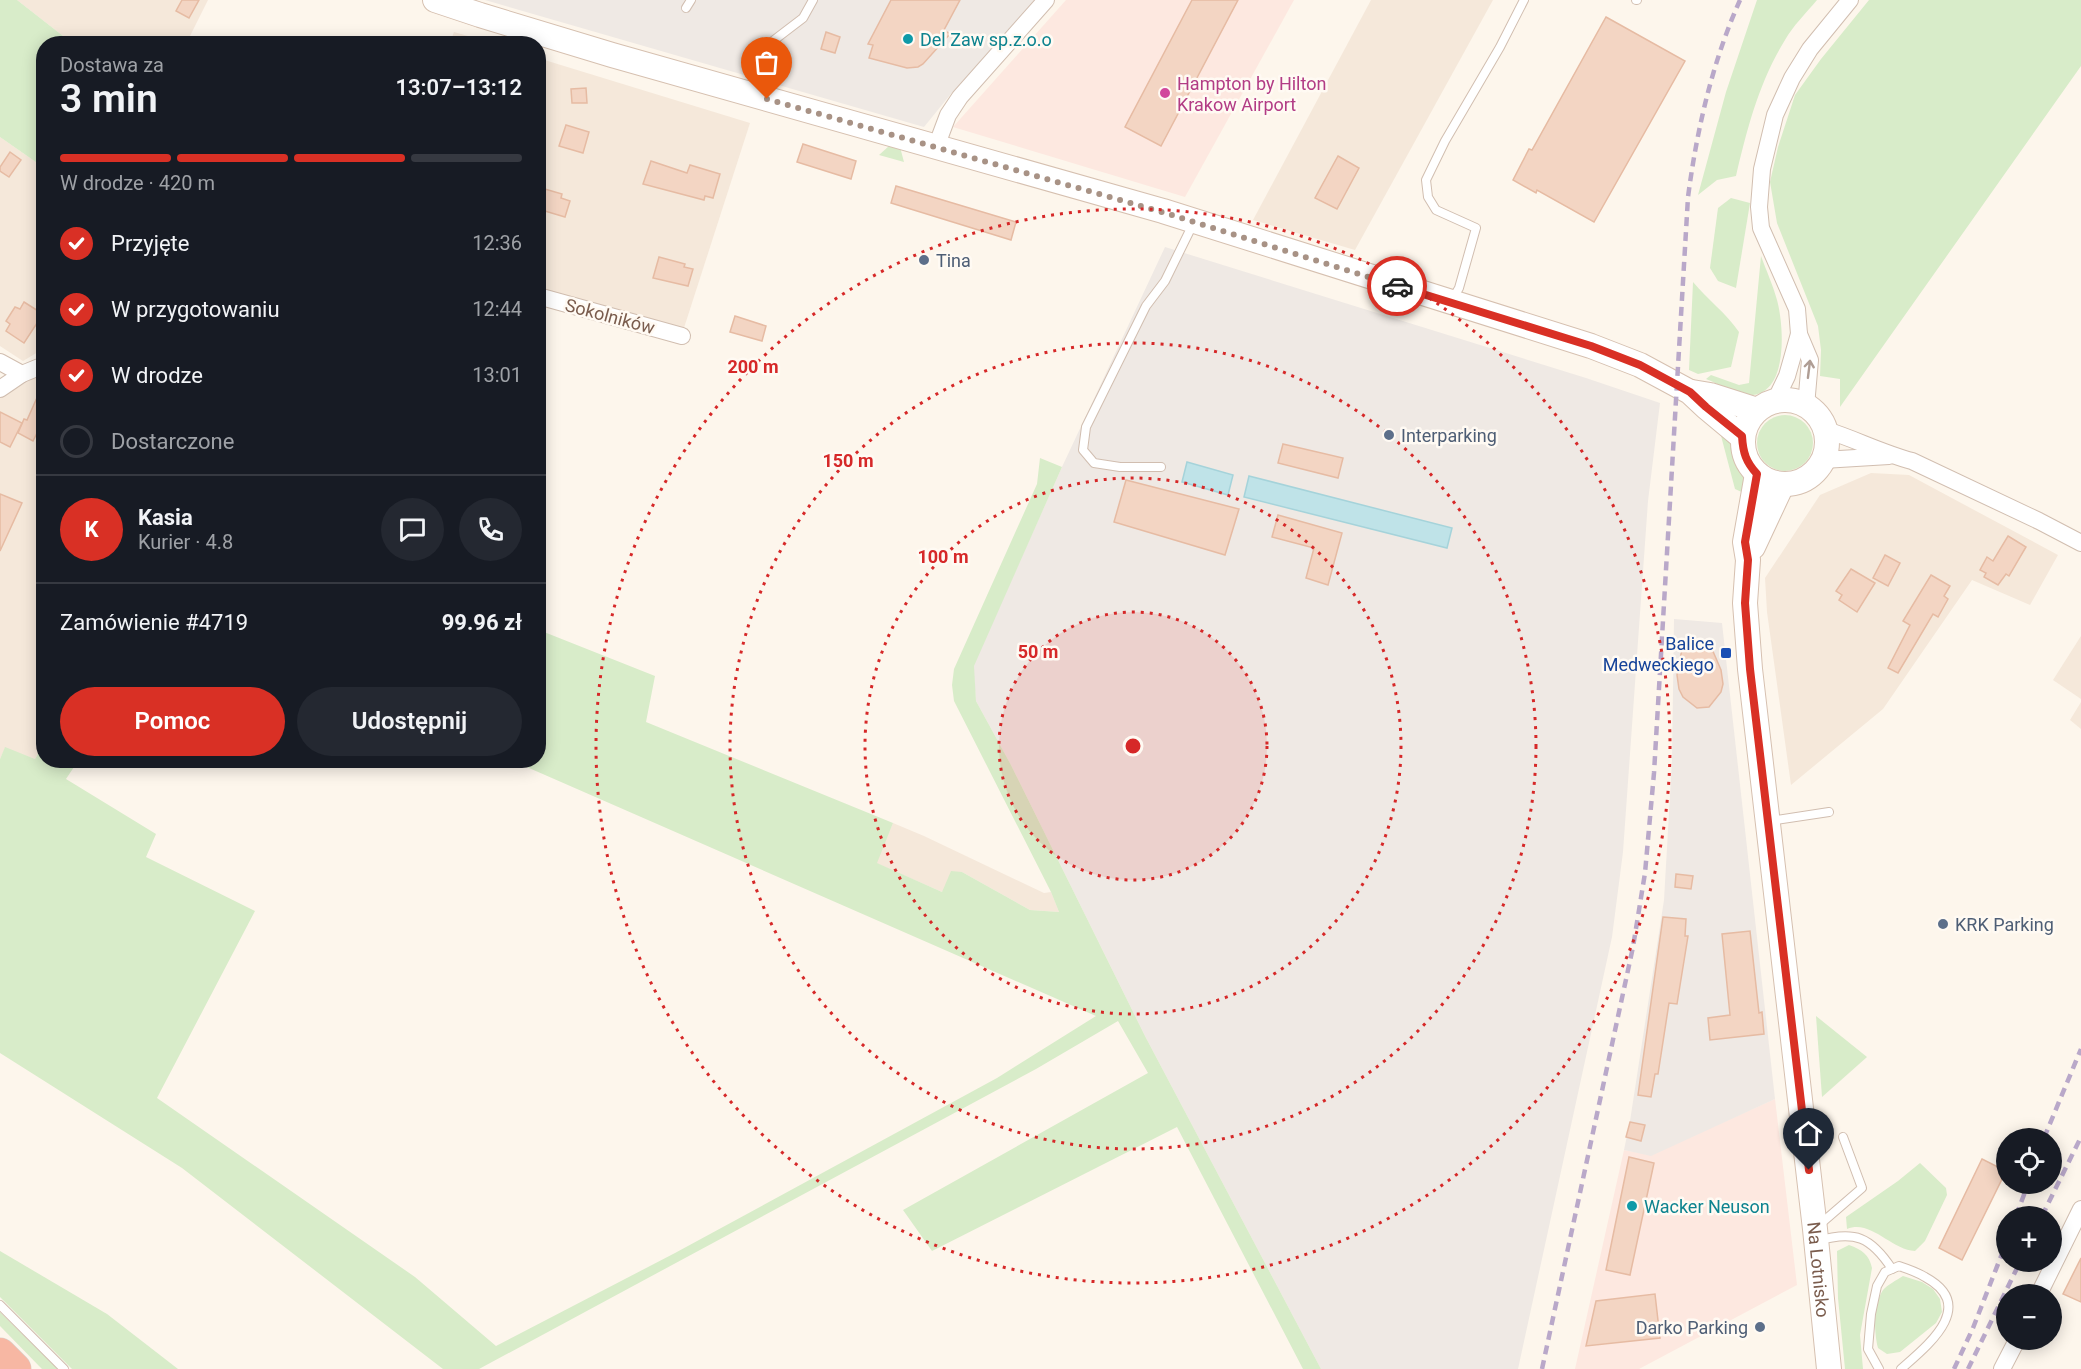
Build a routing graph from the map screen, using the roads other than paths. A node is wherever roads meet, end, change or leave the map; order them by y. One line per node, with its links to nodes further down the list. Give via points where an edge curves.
1 (435, 0): 6 (main road)
2 (813, 0): 6 (lane, via 803,18 765,47)
3 (1046, 0): 7 (street, via 960,97 948,115)
4 (1524, 0): 10 (lane, via 1426,180 1428,197 1436,210 1476,228 1459,288)
5 (1850, 0): 11 (street, via 1792,78 1775,115 1762,169 1761,228 1797,309)
6 (751, 94): 7 (main road)
7 (936, 147): 8 (main road)
8 (1194, 222): 10 (main road); 24 (lane, via 1165,281 1146,306 1086,427 1083,450 1094,463)
9 (546, 298): 12 (street, Sokolników)
10 (1450, 303): 17 (main road, via 1591,346 1640,365)
11 (1799, 334): 18 (street, via 1787,376); 19 (street, one-way to 11, via 1810,360)
12 (682, 336)
13 (0, 362): 15 (street)
14 (36, 368): 15 (street)
15 (22, 374): 16 (street)
16 (0, 389)
17 (1690, 392): 18 (main road); 21 (main road)
18 (1766, 406): 19 (main road, via 1794,400); 21 (main road, via 1750,418)
19 (1806, 406): 20 (main road)
20 (1826, 430): 22 (street); 23 (main road)
21 (1742, 436): 25 (main road, via 1748,464)
22 (1890, 456): 23 (street); 27 (street, via 1952,479)
23 (1823, 460): 26 (main road, via 1806,479)
24 (1161, 467)
25 (1757, 474): 26 (main road); 28 (main road, Na Lotnisko, via 1745,542)
26 (1782, 485): 28 (main road, Na Lotnisko)
27 (2081, 543)
28 (1748, 560): 30 (main road, Na Lotnisko, via 1745,603)
29 (1829, 812): 30 (lane)
30 (1767, 822): 33 (main road, Na Lotnisko)
31 (1843, 1137): 33 (lane, via 1862,1188)
32 (2081, 1209): 35 (street)
33 (1816, 1235): 34 (lane, via 1863,1239); 41 (main road, Na Lotnisko)
34 (1892, 1269): 42 (lane, via 1885,1272 1877,1286 1871,1314 1868,1349); 43 (lane, via 1899,1266 1926,1277 1949,1301 1949,1313 1942,1326)
35 (2044, 1284)
36 (0, 1305): 40 (lane)
37 (2012, 1350): 44 (street)
38 (0, 1354): 39 (highway)
39 (15, 1369)
40 (64, 1369)
41 (1829, 1369)
42 (1879, 1369)
43 (1900, 1369)
44 (2002, 1369)

